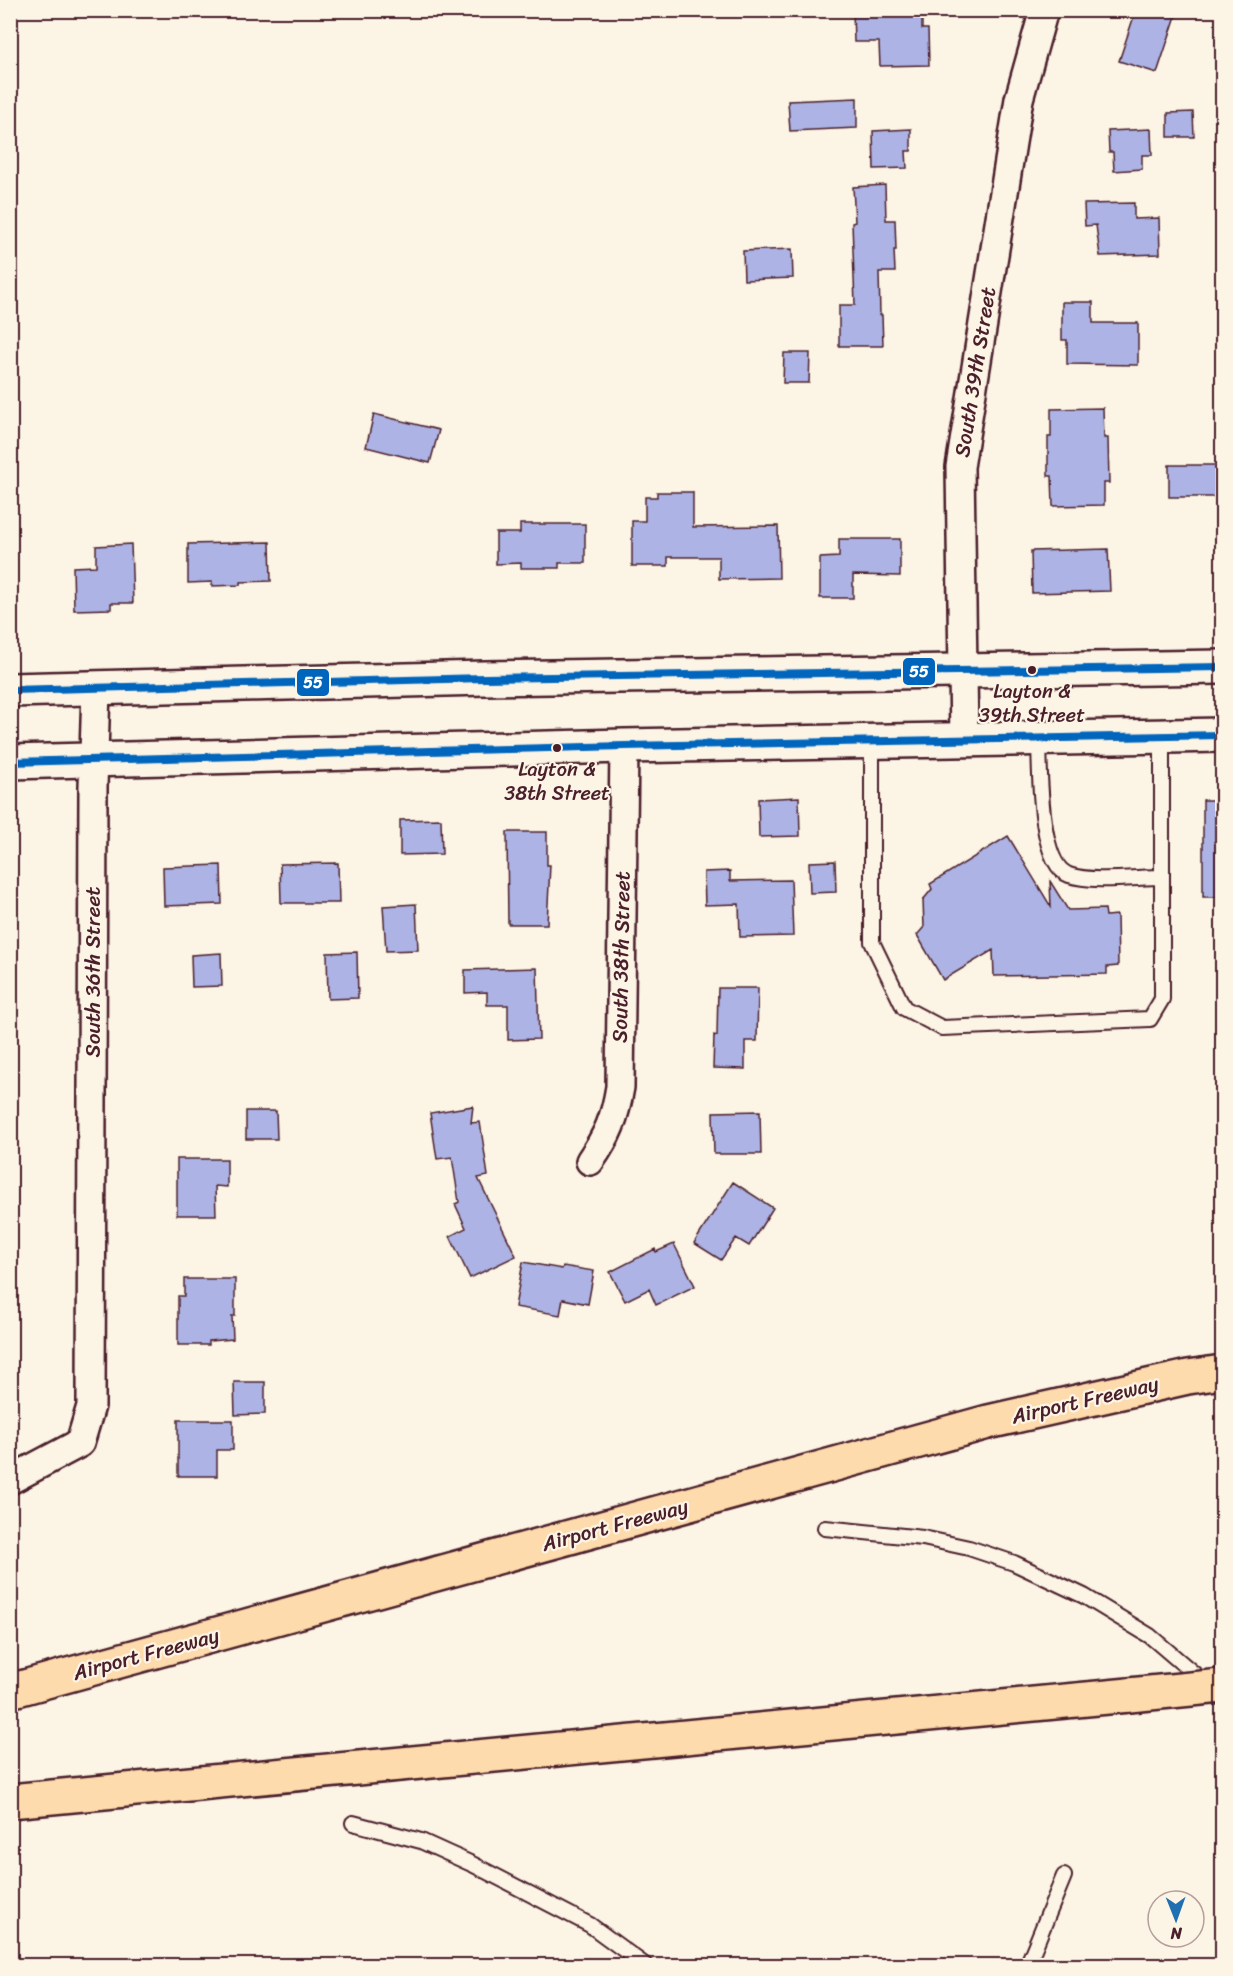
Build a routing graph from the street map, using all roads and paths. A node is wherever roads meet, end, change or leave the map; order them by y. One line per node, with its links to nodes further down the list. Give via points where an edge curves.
1 (1044, 10): 3 (street, South 39th Street, via 1019,99 960,467)
2 (1222, 667): 3 (main road)
3 (963, 671): 4 (main road); 9 (street, South 39th Street)
4 (96, 689): 5 (main road); 12 (street, South 36th Street)
5 (10, 690)
6 (1222, 735): 7 (main road)
7 (1162, 736): 8 (main road); 14 (lane)
8 (1038, 739): 9 (main road); 14 (lane, via 1045,835 1053,858 1066,874 1082,879)
9 (964, 740): 10 (main road)
10 (872, 741): 11 (main road); 14 (lane, via 872,942 904,1008 942,1028 1150,1019 1162,999)
11 (624, 746): 12 (main road); 15 (street, South 38th Street, via 620,1087 611,1127)
12 (94, 760): 13 (main road); 17 (street, South 36th Street, via 91,1406 80,1443)
13 (10, 762)
14 (1162, 877)
15 (590, 1161)
16 (1222, 1372): 20 (highway, Airport Freeway, via 988,1422)
17 (10, 1480)
18 (825, 1528): 21 (lane, via 923,1538 1014,1563 1084,1596 1150,1636)
19 (1222, 1686): 22 (highway, bridge)
20 (10, 1691)
21 (1222, 1699)
22 (10, 1801)
23 (353, 1823): 25 (lane, via 421,1841 474,1864 590,1925)
24 (1064, 1876): 26 (lane)
25 (646, 1965)
26 (1027, 1965)

